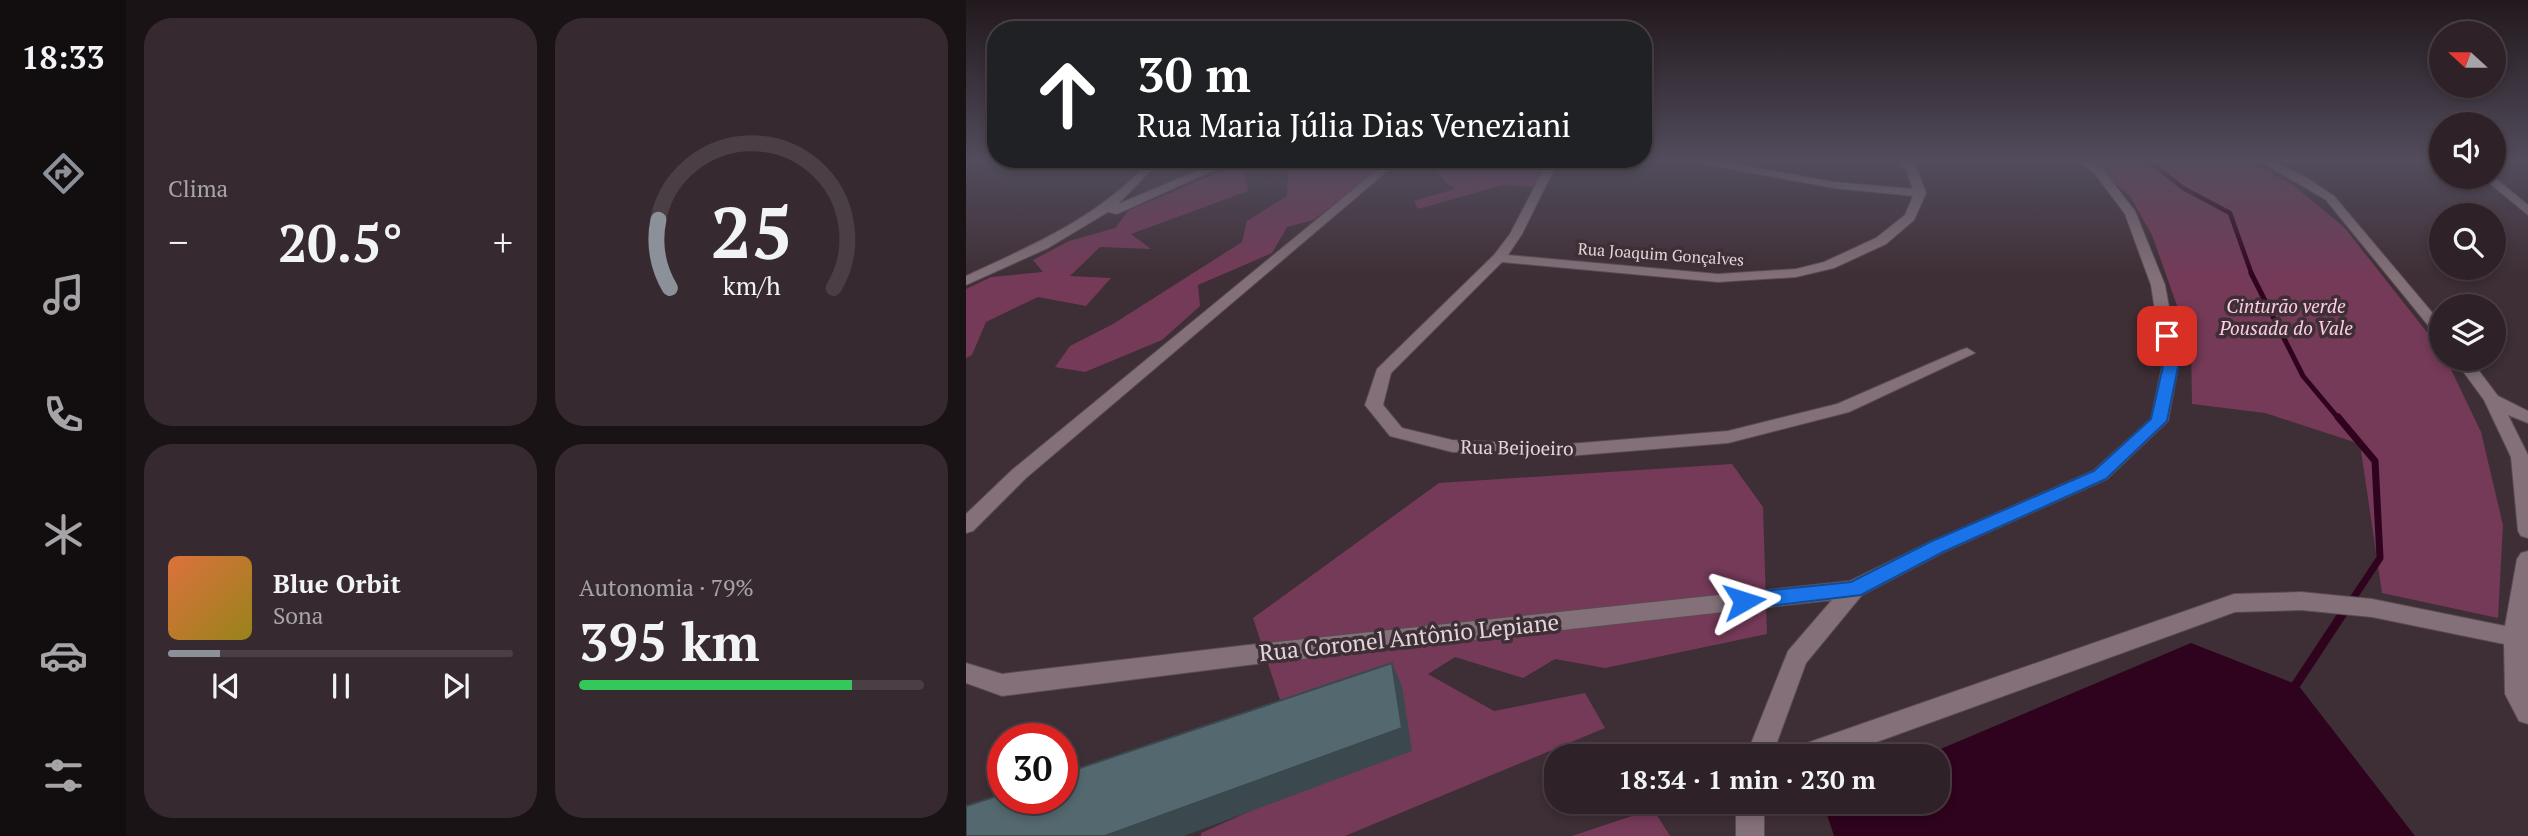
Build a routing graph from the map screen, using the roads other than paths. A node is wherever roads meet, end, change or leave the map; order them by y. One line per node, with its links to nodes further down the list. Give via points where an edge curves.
1 (1115, 200): 8 (street)
2 (1137, 200): 8 (street)
3 (1346, 200): 16 (street, via 1019,474)
4 (1533, 200): 9 (street, Rua Beijoeiro)
5 (1917, 200): 9 (street, Rua Joaquim Gonçalves, via 1910,217 1881,241 1829,265 1796,273 1718,278)
6 (2120, 200): 19 (street, via 2131,214 2158,285 2171,362 2159,421 2100,475)
7 (2332, 200): 11 (street)
8 (1093, 219): 10 (street)
9 (1499, 258): 12 (street, Rua Beijoeiro, via 1383,372 1374,405 1396,432 1452,446 1556,451 1728,436 1843,408)
10 (966, 281)
11 (2429, 317)
12 (1967, 353)
13 (2471, 371): 14 (street)
14 (2492, 400): 15 (street); 17 (street, via 2519,457)
15 (2528, 418)
16 (966, 526)
17 (2528, 531)
18 (2528, 559): 20 (street)
19 (1854, 589): 21 (street, Rua Coronel Antônio Lepiane, via 1002,685); 23 (street, via 1796,658)
20 (2515, 637): 22 (street, via 2517,694); 24 (street, via 2372,608 2301,601 2234,603)
21 (966, 673)
22 (2528, 713)
23 (1764, 744)
24 (1838, 744)
25 (1750, 814): 26 (street)
26 (1750, 836)

